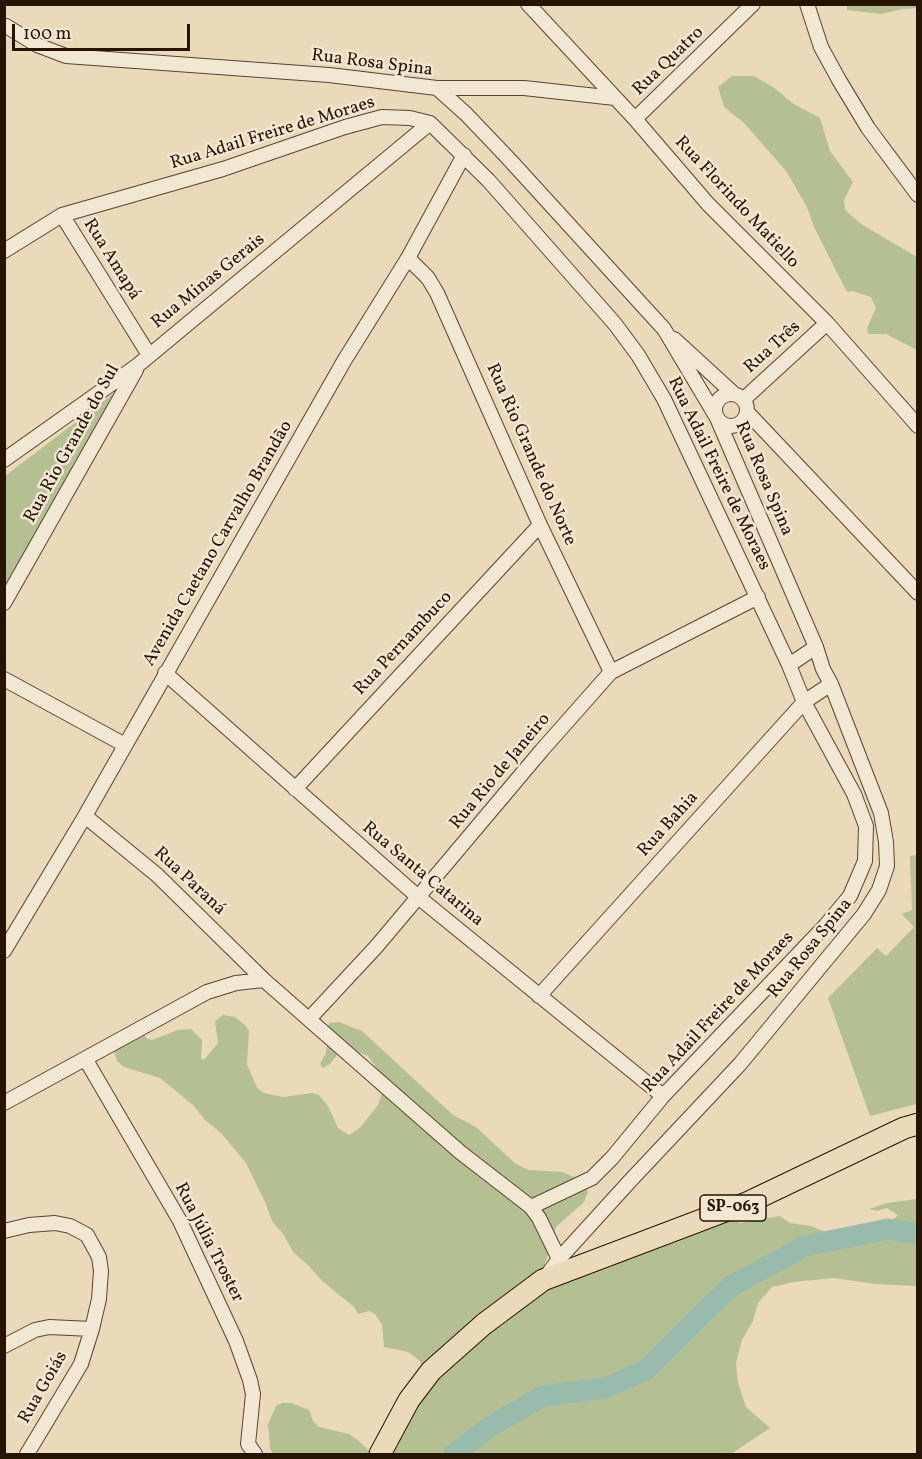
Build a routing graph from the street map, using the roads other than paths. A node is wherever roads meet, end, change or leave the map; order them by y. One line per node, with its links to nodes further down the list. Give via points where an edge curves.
1 (528, 4): 6 (street, Rua Florindo Matiello)
2 (753, 4): 7 (street, Rua Quatro)
3 (807, 4): 10 (street, via 821,46 839,80 868,128)
4 (5, 25): 5 (street, Rua Rosa Spina, via 37,45 66,56 329,75)
5 (438, 88): 6 (street, via 524,88); 15 (street, Rua Rosa Spina, via 508,158)
6 (615, 98): 7 (street, Rua Florindo Matiello)
7 (635, 119): 14 (street, Rua Florindo Matiello, via 708,204)
8 (430, 123): 9 (street, Rua Adail Freire de Moraes); 11 (street, Rua Adail Freire de Moraes, via 382,117 223,169); 16 (street, Rua Minas Gerais)
9 (464, 155): 13 (street, Avenida Caetano Carvalho Brandão); 24 (street, Rua Adail Freire de Moraes, via 638,355 664,399)
10 (918, 195)
11 (62, 215): 12 (street, Rua Adail Freire de Moraes); 16 (street, Rua Amapá)
12 (4, 251)
13 (408, 258): 22 (street, Rua Rio Grande do Norte, via 437,293); 29 (street, Avenida Caetano Carvalho Brandão, via 344,361)
14 (826, 323): 18 (street, Rua Três); 20 (street, Rua Florindo Matiello)
15 (664, 329): 18 (street); 19 (street, Rua Rosa Spina)
16 (149, 355): 17 (street, Rua Minas Gerais)
17 (138, 365): 21 (street, Rua Minas Gerais); 25 (street, Rua Rio Grande do Sul)
18 (742, 402): 19 (street, via 725,395 718,400); 19 (street, via 744,420 738,425 730,427); 23 (street)
19 (717, 418): 26 (street, Rua Rosa Spina)
20 (918, 426)
21 (4, 460)
22 (540, 525): 28 (street, Rua Rio Grande do Norte); 34 (street, Rua Pernambuco)
23 (918, 593)
24 (758, 597): 27 (street, Rua Adail Freire de Moraes); 28 (street, Rua Rio de Janeiro)
25 (4, 603)
26 (816, 647): 27 (street); 31 (street, Rua Rosa Spina)
27 (789, 665): 32 (street, Rua Adail Freire de Moraes)
28 (611, 672): 36 (street, Rua Rio de Janeiro)
29 (165, 673): 33 (street, Avenida Caetano Carvalho Brandão); 34 (street, Rua Santa Catarina)
30 (4, 680): 33 (street)
31 (831, 684): 32 (street, Rua Bahia); 47 (street, Rua Rosa Spina, via 881,813 887,866 879,890 864,914 740,1064)
32 (804, 702): 39 (street, Rua Bahia); 42 (street, Rua Adail Freire de Moraes, via 854,794 866,826 865,861 850,896 825,926)
33 (125, 746): 35 (street, Avenida Caetano Carvalho Brandão)
34 (295, 789): 36 (street, Rua Santa Catarina)
35 (85, 816): 37 (street, Avenida Caetano Carvalho Brandão); 38 (street, Rua Paraná, via 157,875)
36 (417, 896): 39 (street, Rua Santa Catarina); 40 (street, Rua Rio de Janeiro)
37 (4, 951)
38 (264, 980): 40 (street); 41 (street, via 207,992)
39 (539, 996): 42 (street, Rua Santa Catarina)
40 (309, 1019): 45 (street, via 460,1152)
41 (86, 1060): 43 (street); 52 (street, Rua Júlia Troster, via 180,1221 236,1341 253,1394 248,1444)
42 (663, 1096): 45 (street, Rua Adail Freire de Moraes, via 592,1178)
43 (4, 1103)
44 (918, 1124): 48 (main road, SP-063, via 749,1202)
45 (531, 1207): 47 (street)
46 (4, 1231): 49 (street, Rua Goiás, via 55,1223 87,1235 99,1257 101,1271)
47 (559, 1259): 48 (street, Rua Rosa Spina)
48 (543, 1280): 53 (main road, SP-063, via 484,1324 431,1371 409,1400)
49 (92, 1329): 50 (street, via 49,1327); 51 (street, Rua Goiás, via 81,1364)
50 (4, 1346)
51 (27, 1455)
52 (255, 1455)
53 (380, 1455)

